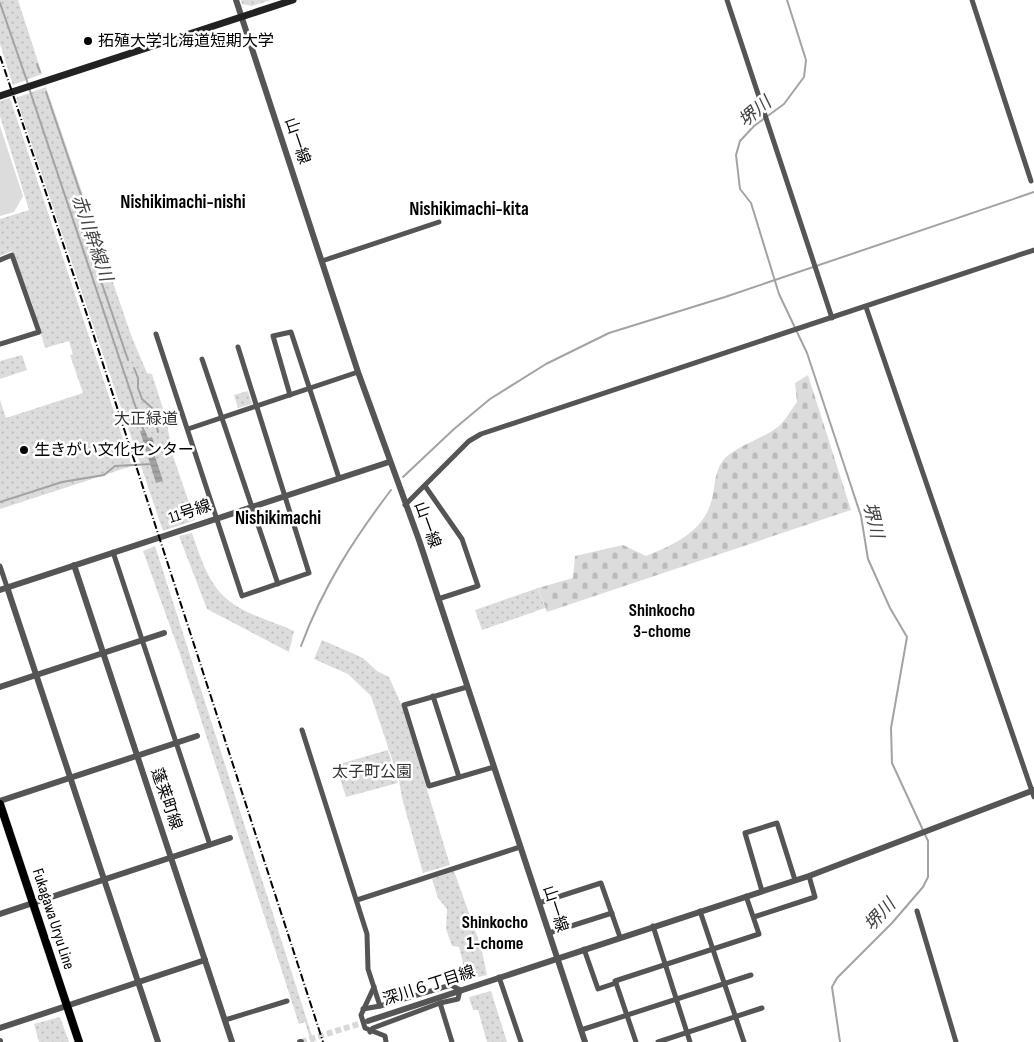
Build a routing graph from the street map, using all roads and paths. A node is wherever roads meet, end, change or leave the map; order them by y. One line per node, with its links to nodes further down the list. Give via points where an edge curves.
1 (236, 0): 5 (street, 山一線)
2 (293, 0): 5 (main road)
3 (727, 0): 13 (street)
4 (972, 0): 7 (street)
5 (241, 17): 6 (main road); 11 (street, 山一線)
6 (0, 96)
7 (1031, 181)
8 (439, 222): 11 (street)
9 (1034, 250): 12 (street)
10 (0, 260): 15 (street, via 12,256 38,332)
11 (322, 261): 18 (street, 山一線)
12 (866, 307): 13 (street); 52 (street)
13 (832, 318): 26 (street, via 482,434 469,441)
14 (156, 334): 23 (street)
15 (0, 344)
16 (238, 347): 21 (street)
17 (202, 359): 22 (street)
18 (358, 372): 19 (street); 24 (street, 山一線)
19 (309, 389): 20 (street); 20 (street, via 291,332 273,336); 25 (street)
20 (290, 395): 21 (street)
21 (256, 406): 22 (street); 27 (street)
22 (222, 417): 23 (street); 29 (street)
23 (188, 429): 30 (street)
24 (389, 462): 25 (street, 11号線); 28 (street, 山一線)
25 (339, 478): 27 (street, 11号線)
26 (425, 486): 28 (street); 37 (street, via 462,539 478,586)
27 (284, 496): 29 (street, 11号線); 34 (street, via 309,573)
28 (405, 505): 37 (street, 山一線)
29 (251, 506): 30 (street, 11号線); 34 (street)
30 (217, 518): 31 (street, 11号線); 34 (street, via 242,596)
31 (113, 552): 32 (street, 11号線); 39 (street)
32 (74, 565): 35 (street, 11号線); 40 (street, 蓬莱町線)
33 (0, 566): 35 (street)
34 (278, 584)
35 (7, 587): 36 (street, 11号線); 41 (street)
36 (0, 590)
37 (438, 599): 43 (street, 山一線)
38 (164, 633): 39 (street)
39 (142, 640): 40 (street); 47 (street)
40 (103, 654): 41 (street); 48 (street, 蓬莱町線)
41 (37, 676): 42 (street); 50 (street)
42 (0, 687)
43 (467, 687): 44 (street); 49 (street, 山一線)
44 (433, 696): 51 (street); 51 (street, via 404,705 429,786)
45 (302, 730): 63 (street)
46 (197, 736): 47 (street)
47 (177, 742): 48 (street); 55 (street)
48 (137, 756): 50 (street); 57 (street, 蓬莱町線)
49 (494, 767): 51 (street); 56 (street, 山一線)
50 (70, 777): 53 (street); 59 (street)
51 (460, 777)
52 (1033, 792): 58 (street, 深川６丁目線)
53 (0, 802): 65 (main road, Fukagawa Uryu Line)
54 (230, 838): 55 (street)
55 (210, 844): 57 (street)
56 (520, 847): 63 (street); 64 (street, 山一線)
57 (172, 857): 59 (street); 77 (street, 蓬莱町線)
58 (809, 876): 60 (street, 深川６丁目線); 70 (street, via 815,897)
59 (105, 879): 65 (street); 81 (street)
60 (795, 880): 61 (street, 深川６丁目線); 61 (street, via 777,823 746,833)
61 (762, 891): 62 (street, 深川６丁目線)
62 (746, 896): 66 (street, 深川６丁目線); 70 (street)
63 (357, 900): 84 (street, via 367,934 366,960)
64 (539, 902): 68 (street, via 601,883); 72 (street, 山一線)
65 (33, 903): 69 (street); 89 (main road, Fukagawa Uryu Line)
66 (700, 911): 71 (street, 深川６丁目線); 74 (street)
67 (917, 911): 112 (street)
68 (612, 913): 72 (street); 73 (street)
69 (0, 914)
70 (754, 917): 74 (street, via 759,934)
71 (652, 926): 73 (street, 深川６丁目線); 78 (street)
72 (549, 934): 76 (street, 山一線)
73 (620, 937): 75 (street, 深川６丁目線)
74 (712, 948): 78 (street); 83 (street)
75 (584, 949): 76 (street, 深川６丁目線); 82 (street, via 598,989)
76 (557, 957): 80 (street, 深川６丁目線); 98 (street, 山一線)
77 (205, 960): 81 (street); 95 (street, 蓬莱町線)
78 (665, 964): 82 (street); 86 (street)
79 (751, 975): 83 (street)
80 (499, 977): 85 (street, 深川６丁目線); 106 (street)
81 (138, 981): 89 (street); 102 (street)
82 (616, 983): 93 (street)
83 (723, 983): 86 (street); 94 (street)
84 (374, 987): 90 (street); 92 (street)
85 (460, 990): 88 (street, via 458,998); 90 (street, via 451,985); 96 (street, 深川６丁目線)
86 (675, 999): 93 (street); 100 (street)
87 (287, 1001): 95 (street)
88 (440, 1004): 99 (street, via 373,1028); 105 (street)
89 (67, 1006): 97 (street); 101 (main road, Fukagawa Uryu Line)
90 (380, 1006): 92 (street)
91 (762, 1008): 94 (street)
92 (363, 1009): 99 (street, via 361,1015 365,1028)
93 (626, 1015): 98 (street); 108 (street)
94 (735, 1017): 100 (street); 111 (street)
95 (225, 1020): 103 (street, 蓬莱町線)
96 (368, 1021)
97 (0, 1028)
98 (581, 1030): 107 (street, 山一線)
99 (370, 1032): 104 (street, via 384,1036)
100 (687, 1033): 109 (street); 110 (street)
101 (80, 1042)
102 (158, 1042)
103 (232, 1042)
104 (386, 1042)
105 (452, 1042)
106 (521, 1042)
107 (585, 1042)
108 (636, 1042)
109 (658, 1042)
110 (690, 1042)
111 (744, 1042)
112 (956, 1042)

